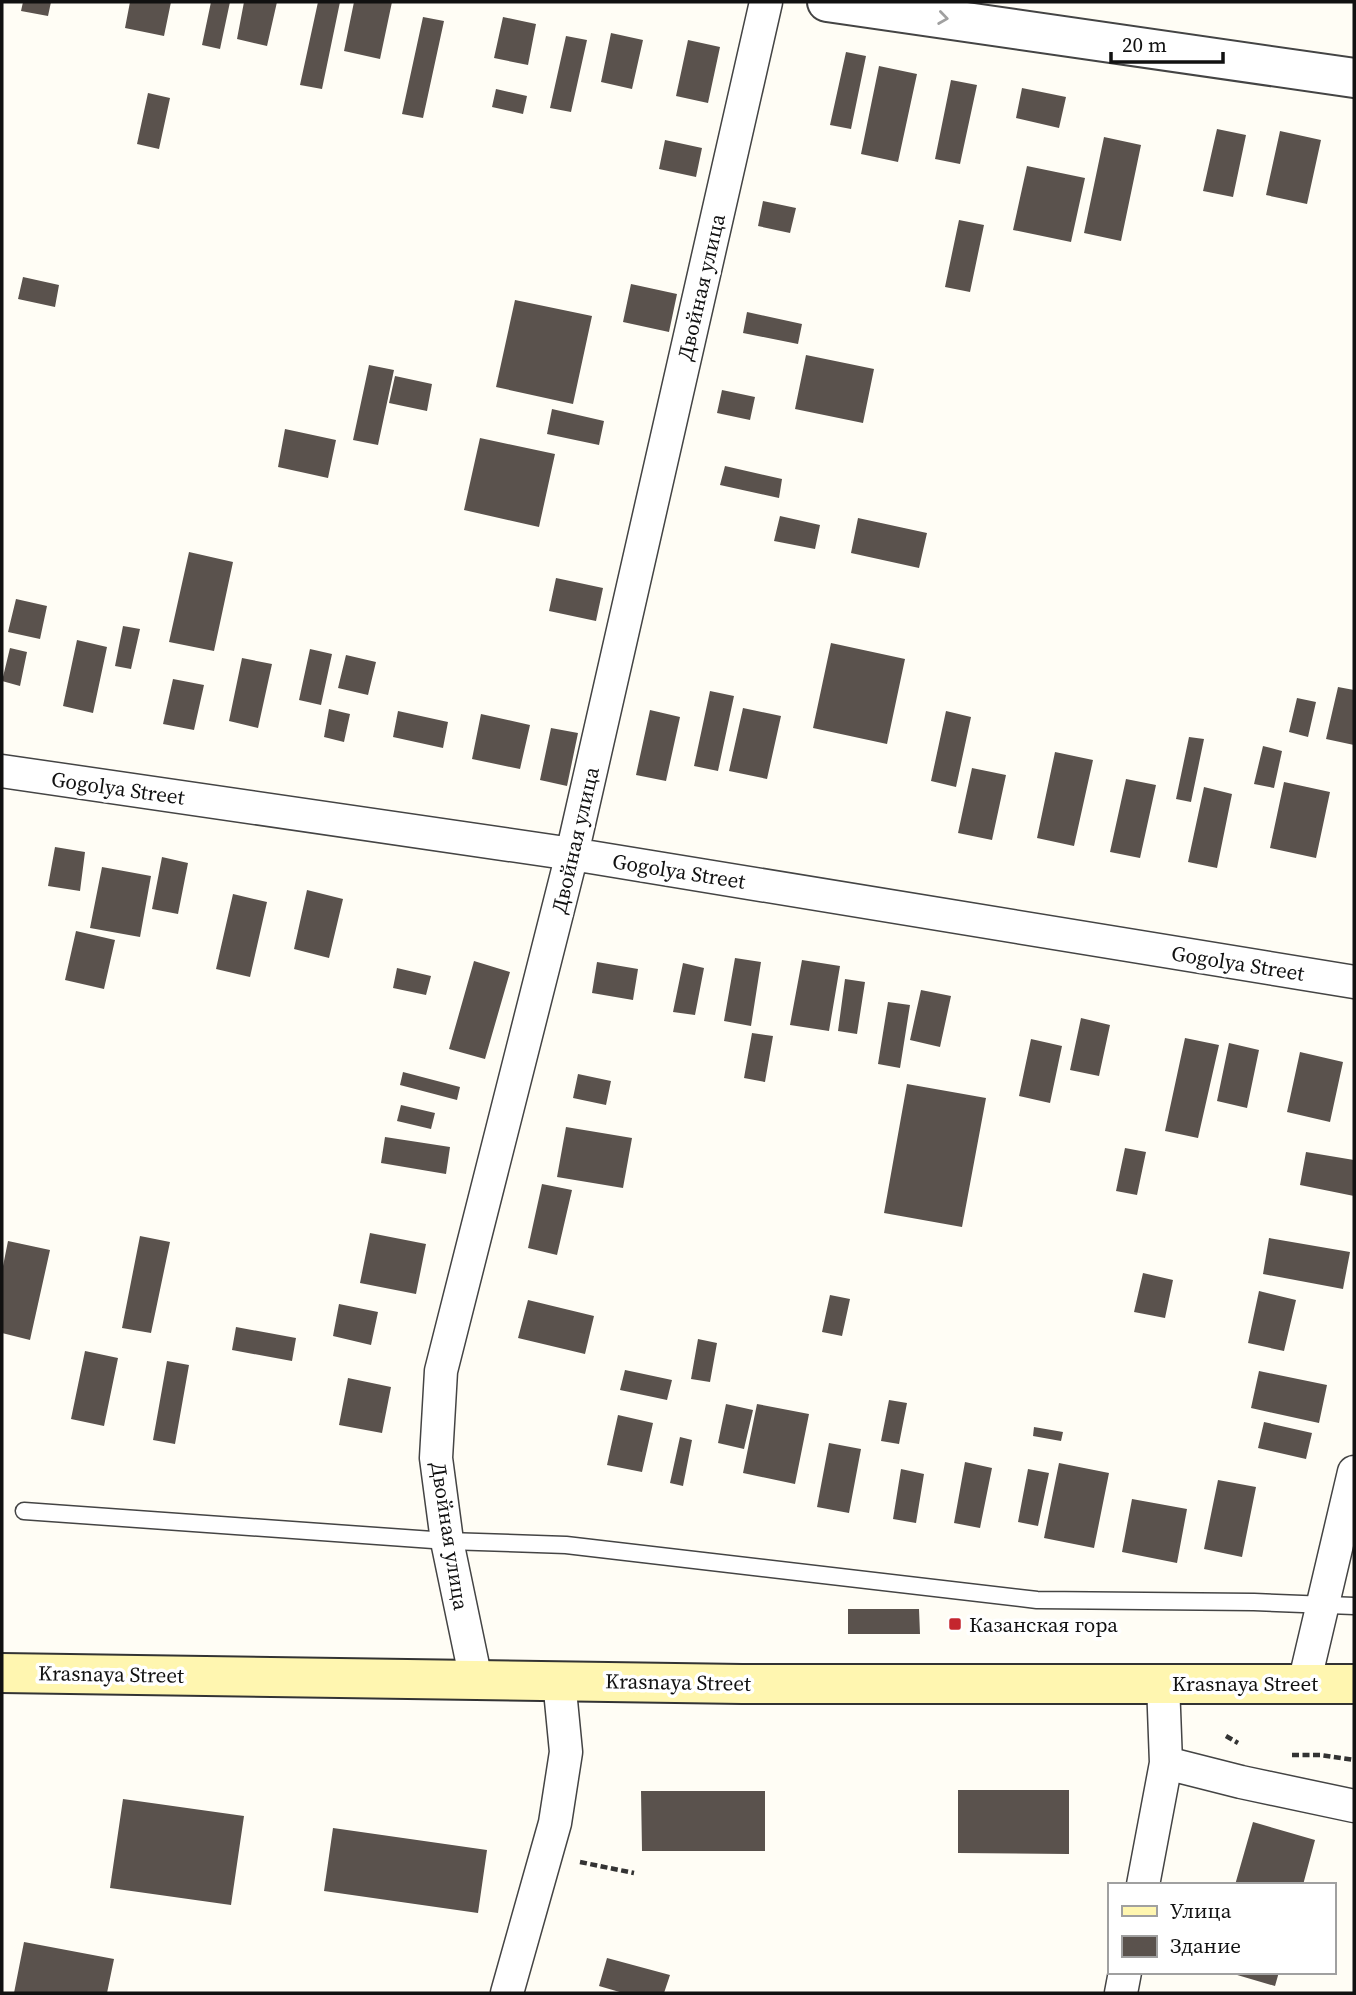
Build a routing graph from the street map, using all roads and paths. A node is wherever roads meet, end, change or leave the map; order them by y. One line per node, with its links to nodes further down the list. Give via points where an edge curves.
1 (766, 2): 5 (street, Двойная улица)
2 (827, 2): 3 (street, one-way to 3)
3 (1354, 78)
4 (2, 771): 5 (street, Gogolya Street)
5 (572, 854): 6 (street, Gogolya Street); 9 (street, Двойная улица, via 442,1371 436,1458)
6 (1354, 982)
7 (1354, 1472): 10 (street)
8 (24, 1511): 9 (lane)
9 (447, 1541): 10 (lane, via 566,1545 1038,1600); 13 (street, Двойная улица)
10 (1322, 1604): 11 (lane); 16 (street)
11 (1354, 1606)
12 (2, 1672): 13 (main road, Krasnaya Street)
13 (476, 1680): 14 (main road, Krasnaya Street)
14 (559, 1680): 15 (main road, Krasnaya Street); 24 (street, via 566,1752)
15 (1163, 1683): 16 (main road, Krasnaya Street); 22 (street)
16 (1304, 1684): 17 (main road, Krasnaya Street)
17 (1354, 1684)
18 (1226, 1736): 19 (path)
19 (1247, 1749)
20 (1283, 1755): 21 (path)
21 (1354, 1760)
22 (1166, 1763): 23 (street); 26 (street)
23 (1354, 1806)
24 (546, 1856): 25 (path); 28 (street)
25 (635, 1872)
26 (1143, 1883)
27 (1125, 1974): 29 (street)
28 (507, 1993)
29 (1121, 1993)

